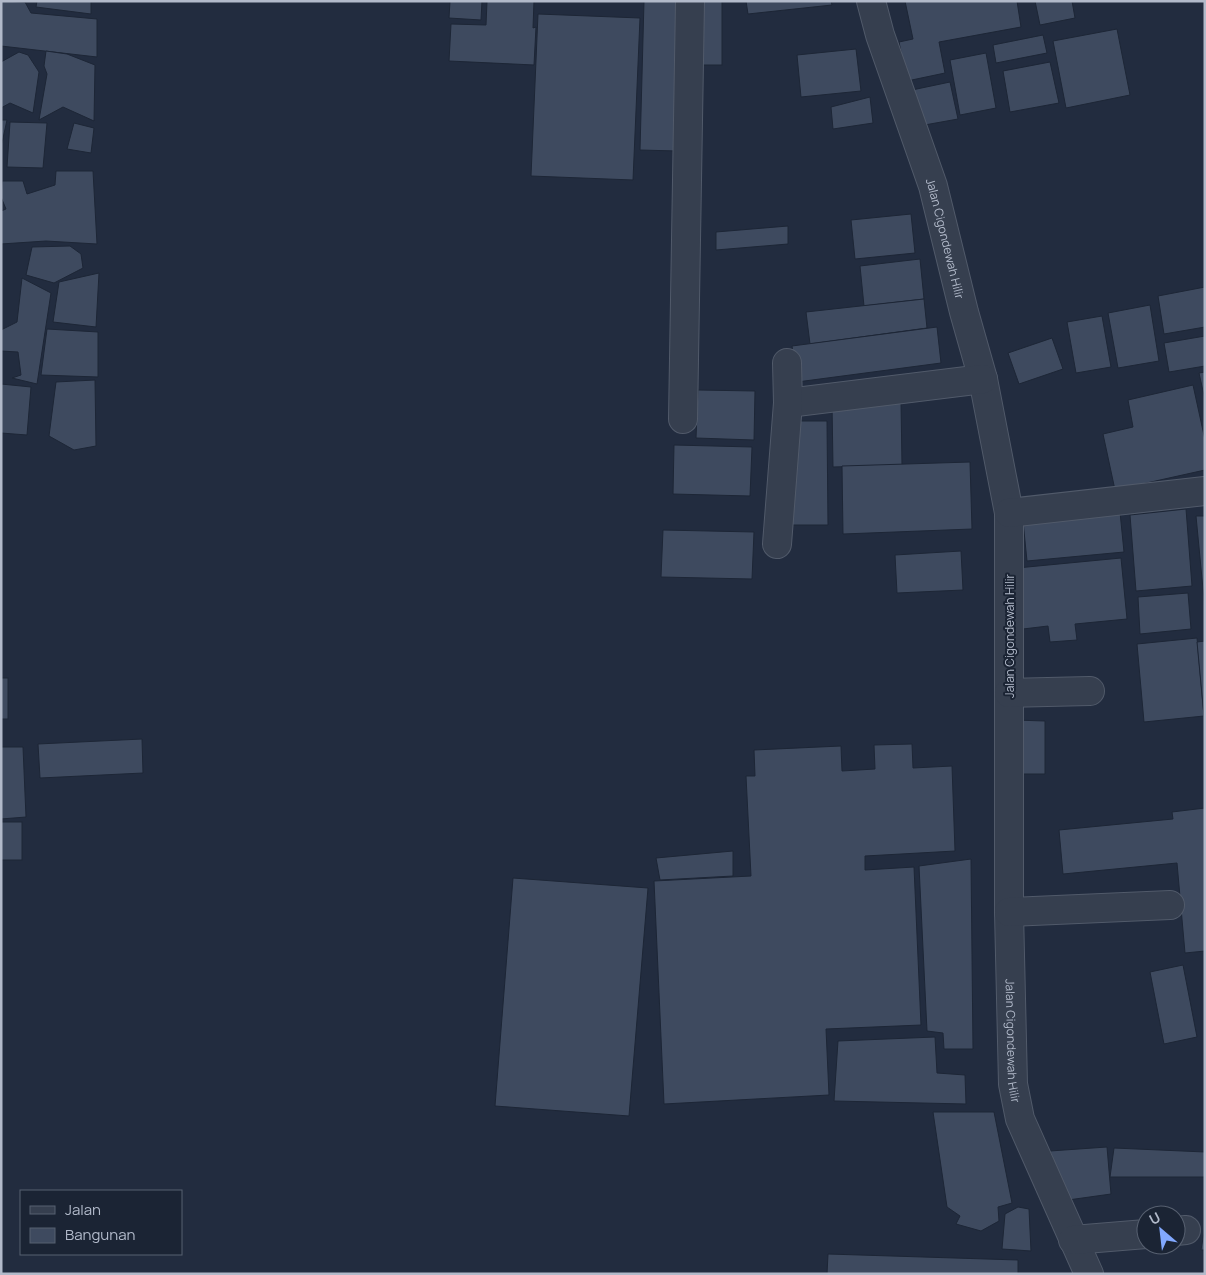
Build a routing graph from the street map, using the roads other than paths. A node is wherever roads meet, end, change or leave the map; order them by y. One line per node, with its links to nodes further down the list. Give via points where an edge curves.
1 (690, 1): 6 (street)
2 (871, 1): 4 (street, Jalan Cigondewah Hilir, via 933,186)
3 (787, 363): 5 (street)
4 (983, 379): 5 (street); 8 (street, Jalan Cigondewah Hilir)
5 (788, 403): 9 (street)
6 (683, 419)
7 (1205, 491): 8 (street)
8 (1009, 513): 11 (street, Jalan Cigondewah Hilir)
9 (777, 544)
10 (1090, 691): 11 (street)
11 (1009, 692): 13 (street, Jalan Cigondewah Hilir)
12 (1170, 905): 13 (street)
13 (1009, 912): 15 (street, Jalan Cigondewah Hilir, via 1013,1084 1020,1119)
14 (1136, 1235): 15 (street)
15 (1073, 1240): 16 (street, Jalan Cigondewah Hilir)
16 (1089, 1274)

